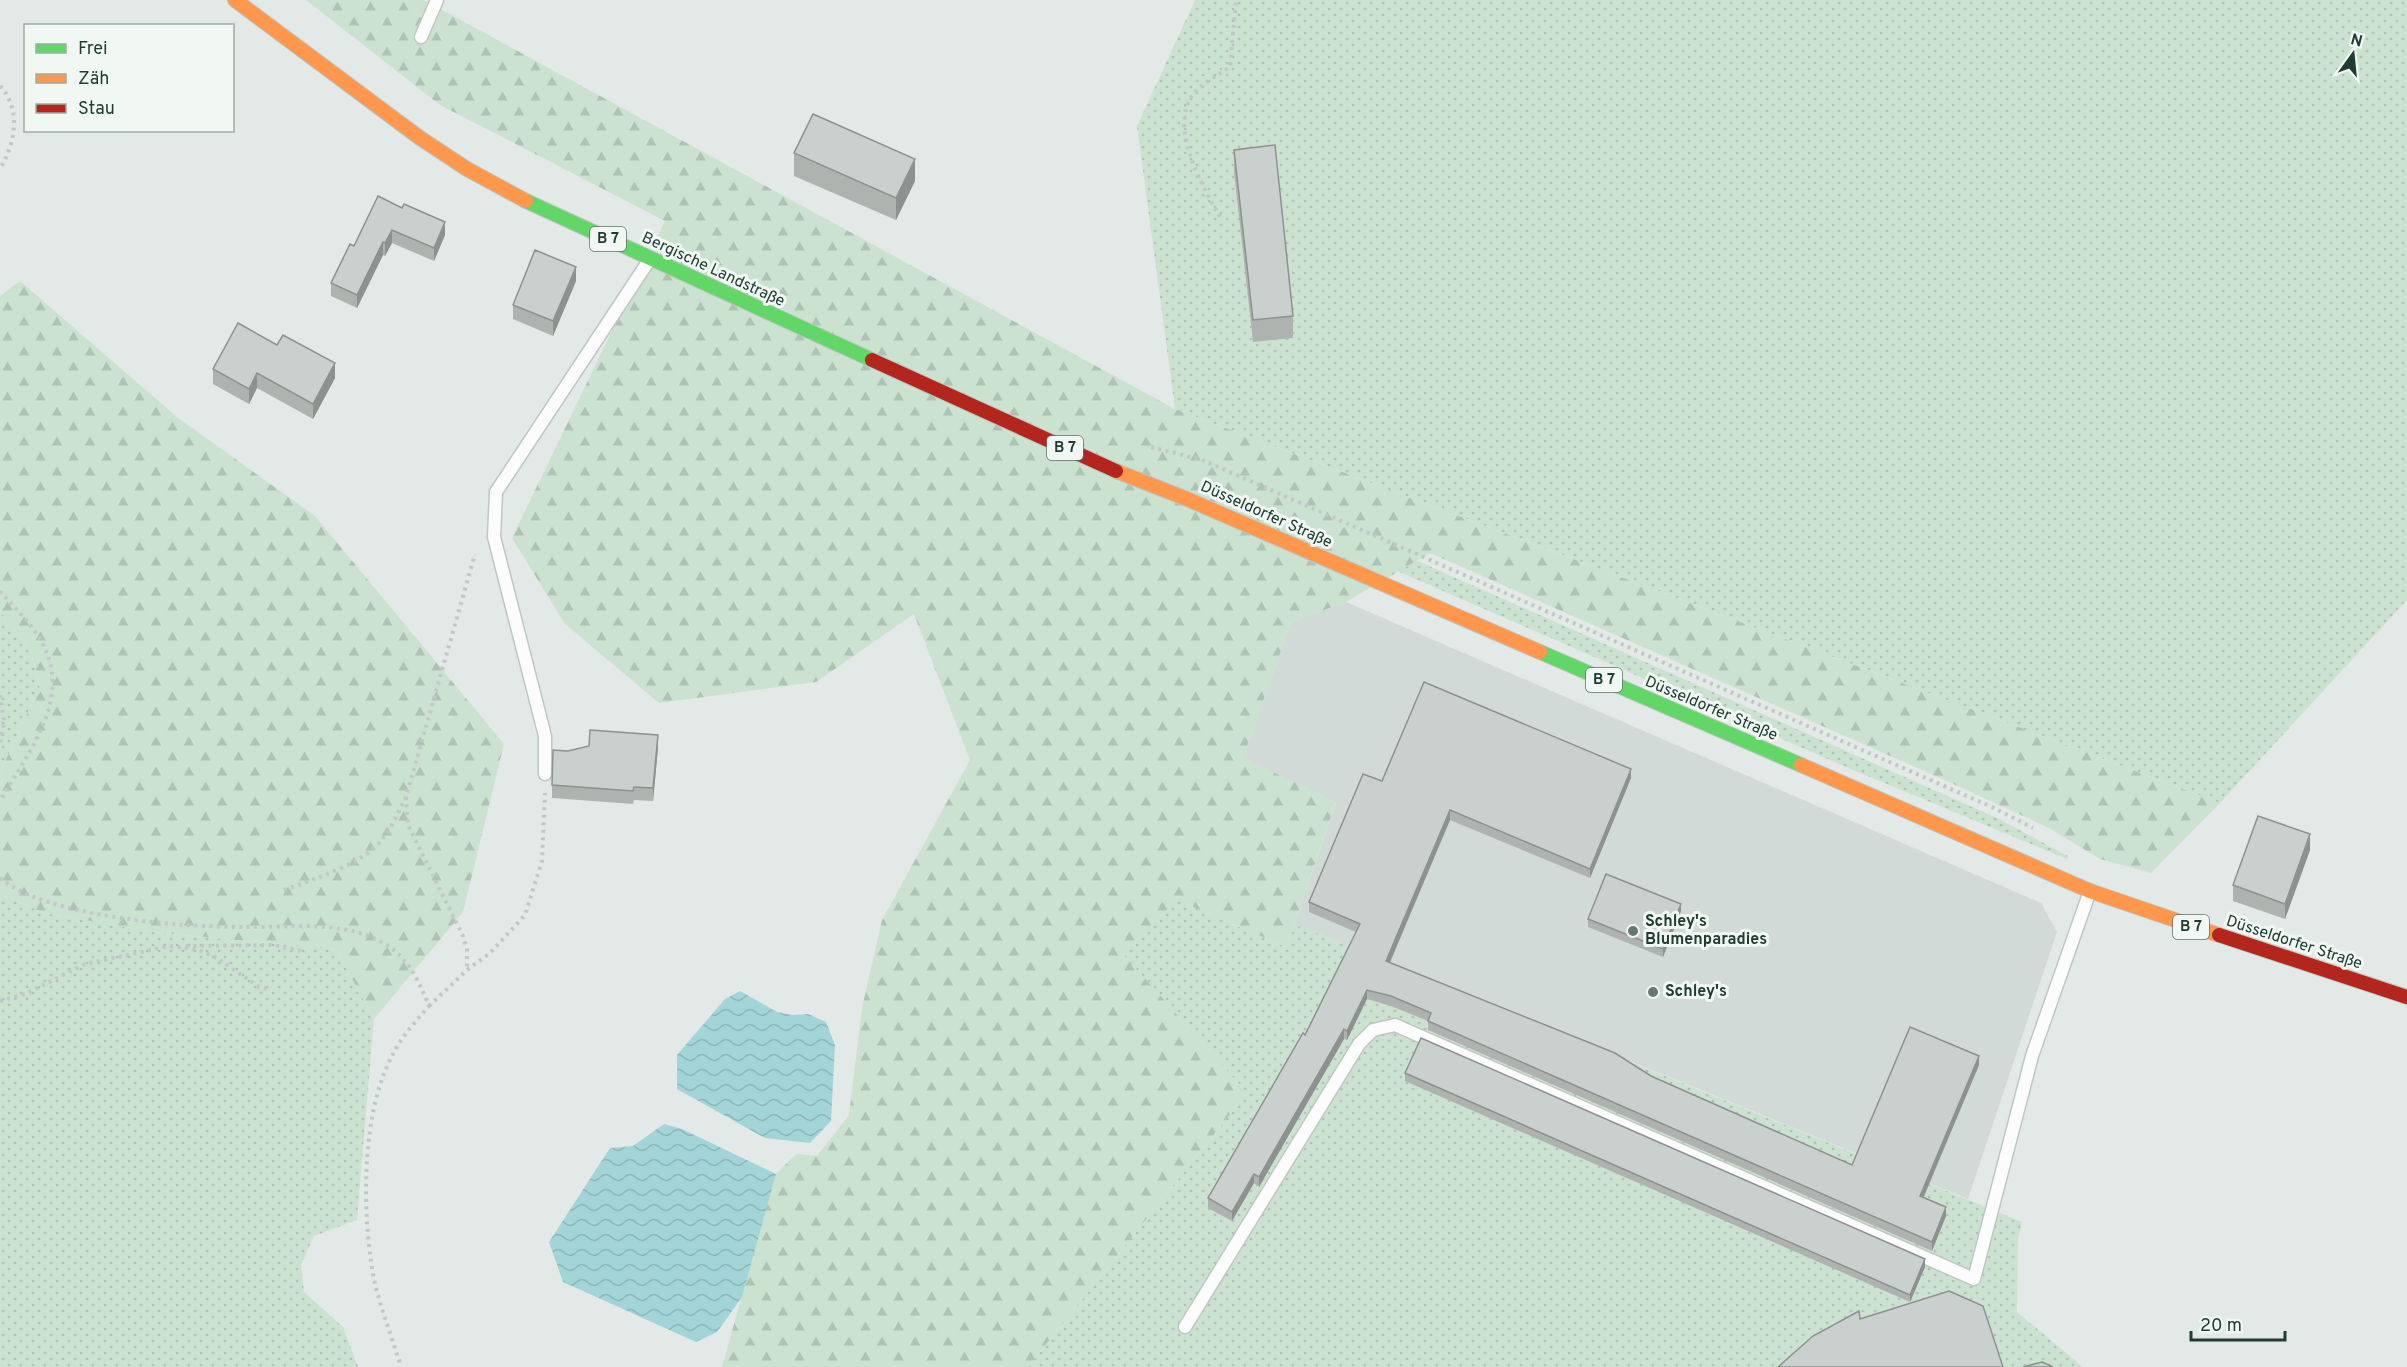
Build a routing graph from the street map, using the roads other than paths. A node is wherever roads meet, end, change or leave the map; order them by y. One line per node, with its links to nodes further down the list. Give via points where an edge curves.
1 (235, 0): 4 (main road, Bergische Landstraße / B 7, via 467,169)
2 (436, 0): 3 (lane)
3 (421, 37)
4 (650, 259): 5 (main road, Bergische Landstraße / B 7); 6 (lane, via 496,492 494,537 545,736)
5 (1013, 424): 7 (main road, Düsseldorfer Straße / B 7)
6 (545, 774)
7 (2090, 891): 8 (main road, Düsseldorfer Straße / B 7); 9 (lane, via 2032,1056 1974,1279 1395,1025 1373,1030 1359,1044)
8 (2407, 997)
9 (1185, 1328)

